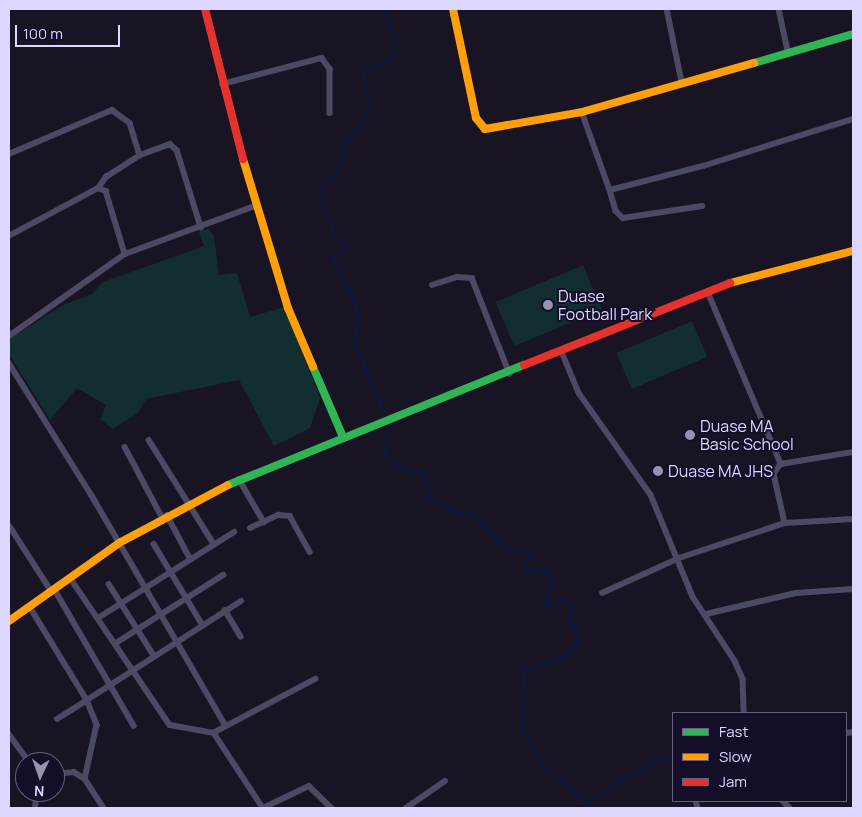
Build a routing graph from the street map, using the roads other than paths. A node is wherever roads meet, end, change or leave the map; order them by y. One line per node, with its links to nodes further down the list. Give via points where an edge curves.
1 (205, 9): 8 (street)
2 (453, 9): 9 (street, via 480,126 507,128)
3 (667, 9): 7 (street)
4 (779, 9): 6 (street)
5 (853, 34): 6 (street)
6 (788, 51): 7 (street)
7 (682, 82): 9 (street)
8 (222, 84): 10 (street, via 322,58 330,69); 16 (street)
9 (582, 112): 15 (street)
10 (330, 113)
11 (853, 119): 15 (street, via 729,159)
12 (9, 154): 13 (street, via 112,110 130,122)
13 (140, 155): 14 (street); 18 (street, via 174,146)
14 (98, 188): 19 (street); 21 (street, via 106,192)
15 (610, 190): 17 (street, via 616,211 622,218)
16 (255, 206): 18 (street); 28 (street, via 288,308)
17 (702, 206)
18 (202, 227): 21 (street)
19 (9, 236)
20 (853, 251): 23 (street)
21 (125, 254): 24 (street)
22 (432, 285): 27 (street, via 457,277 472,278)
23 (708, 292): 25 (street); 32 (street)
24 (9, 336)
25 (562, 352): 27 (street); 47 (street, via 579,393 651,495)
26 (9, 363): 42 (street)
27 (510, 374): 28 (street)
28 (343, 437): 33 (street)
29 (149, 440): 34 (street)
30 (125, 447): 35 (street)
31 (853, 452): 32 (street)
32 (781, 464): 38 (street, via 774,474)
33 (239, 479): 34 (street); 37 (street)
34 (187, 504): 35 (street); 44 (street)
35 (164, 516): 42 (street); 46 (street)
36 (853, 519): 38 (street)
37 (264, 522): 40 (street); 45 (street, via 290,516)
38 (785, 523): 47 (street)
39 (9, 525): 54 (street)
40 (250, 528)
41 (234, 532): 44 (street)
42 (119, 543): 50 (street); 52 (street)
43 (154, 544): 48 (street)
44 (214, 544): 46 (street)
45 (310, 552)
46 (190, 558): 48 (street)
47 (679, 558): 55 (street); 61 (street, via 693,596)
48 (171, 572): 52 (street); 56 (street)
49 (223, 574): 56 (street)
50 (71, 579): 54 (street); 63 (street)
51 (109, 584): 58 (street)
52 (145, 588): 58 (street); 62 (street)
53 (853, 589): 61 (street, via 796,593)
54 (54, 591): 59 (street); 73 (street)
55 (602, 593)
56 (187, 598): 62 (street); 65 (street)
57 (241, 601): 60 (street)
58 (120, 604): 63 (street); 66 (street)
59 (30, 607): 64 (street); 74 (street)
60 (225, 610): 65 (street); 67 (street)
61 (706, 614): 75 (street, via 743,679)
62 (161, 615): 66 (street); 68 (street)
63 (98, 618): 69 (street)
64 (9, 621)
65 (202, 624): 68 (street)
66 (138, 629): 69 (street); 70 (street)
67 (241, 638)
68 (176, 639): 70 (street); 78 (street)
69 (116, 643): 71 (street)
70 (153, 654): 71 (street)
71 (131, 669): 73 (street); 79 (street, via 170,725)
72 (316, 679): 78 (street)
73 (110, 684): 74 (street); 77 (street)
74 (87, 700): 76 (street); 83 (street, via 97,725)
75 (744, 712)
76 (57, 719)
77 (134, 726)
78 (226, 726): 79 (street)
79 (214, 733): 86 (street, via 263,808 306,786)
80 (9, 734): 81 (street)
81 (22, 752)
82 (65, 773): 83 (street, via 74,772)
83 (85, 779): 85 (street)
84 (445, 781): 87 (street)
85 (104, 808)
86 (332, 808)
87 (406, 808)

